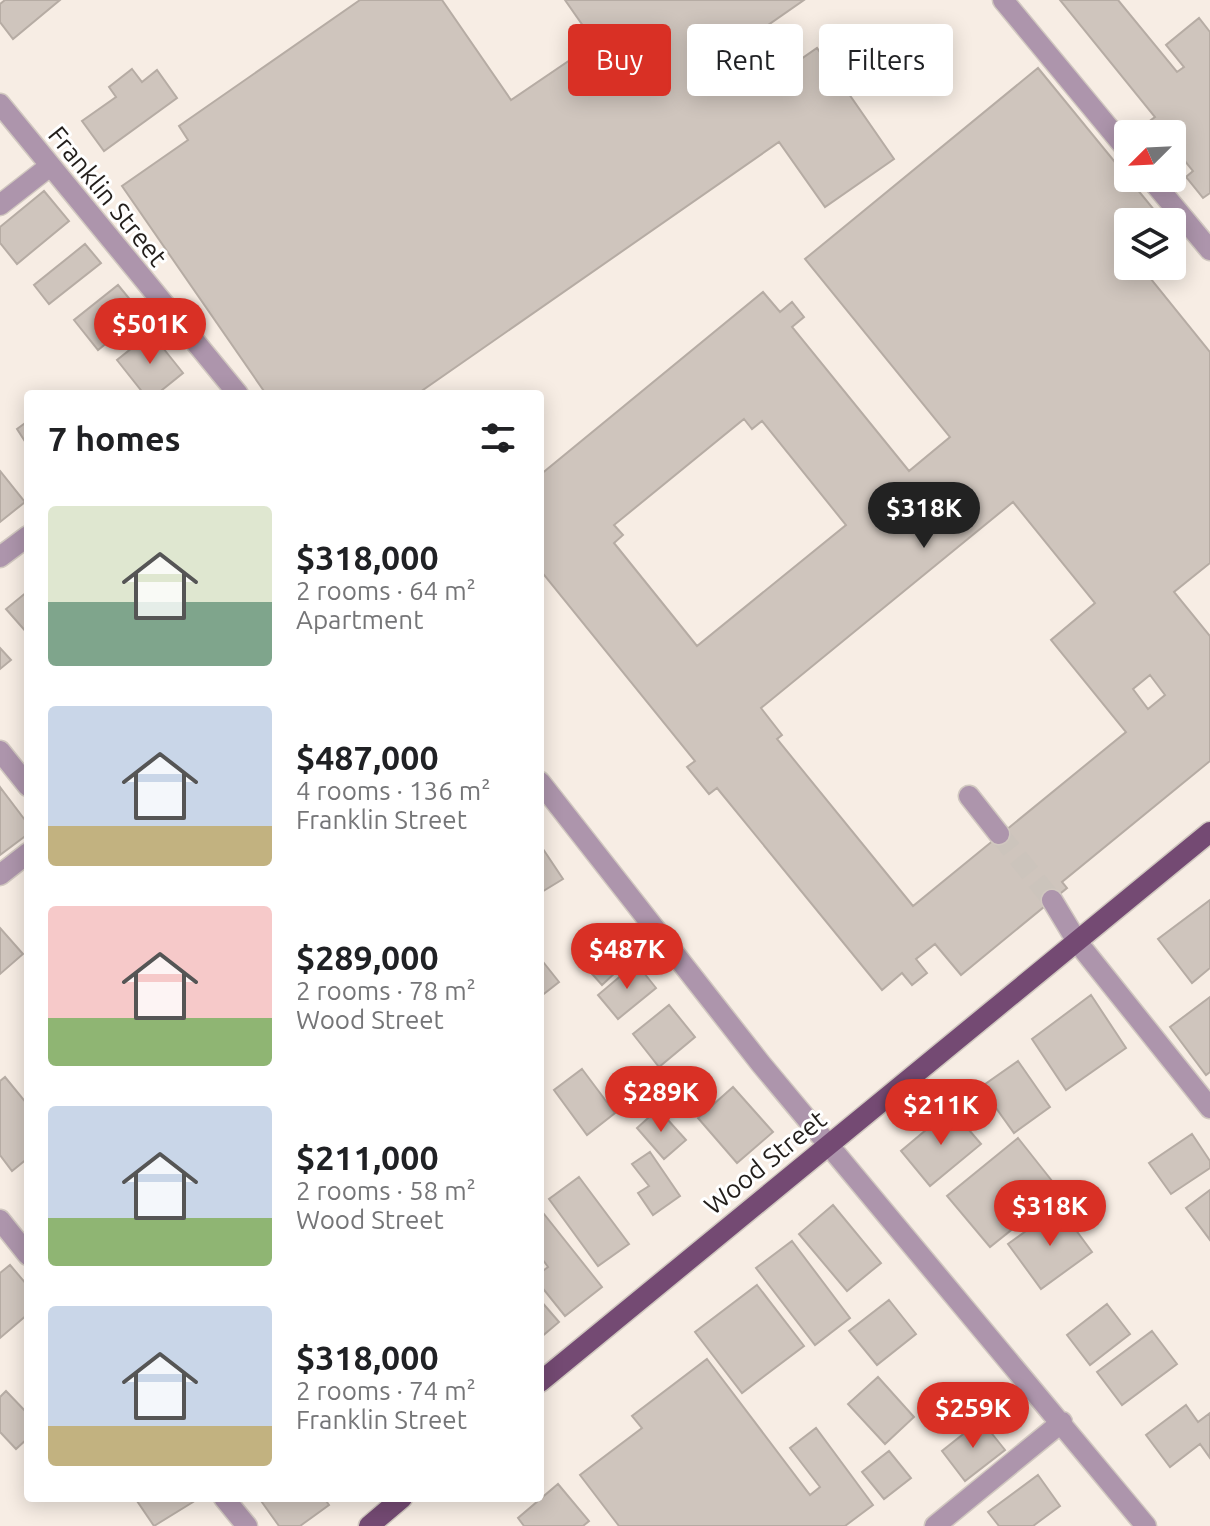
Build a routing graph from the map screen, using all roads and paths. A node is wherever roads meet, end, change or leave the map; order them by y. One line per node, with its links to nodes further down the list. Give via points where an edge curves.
1 (1003, 0): 3 (street)
2 (0, 104): 4 (street, Franklin Street)
3 (1114, 134)
4 (50, 166): 6 (street); 8 (street, Franklin Street)
5 (1162, 192): 7 (street)
6 (0, 205)
7 (1210, 250)
8 (227, 390)
9 (24, 539): 10 (street)
10 (0, 557)
11 (0, 751): 12 (street)
12 (24, 781)
13 (544, 787): 22 (street)
14 (969, 796): 16 (street)
15 (1210, 832): 20 (main road, Wood Street)
16 (999, 834)
17 (24, 856): 18 (street)
18 (0, 875)
19 (1052, 900): 20 (street)
20 (1078, 943): 21 (street); 22 (main road, Wood Street)
21 (1210, 1108)
22 (828, 1144): 25 (main road, Wood Street); 26 (street)
23 (0, 1220): 24 (street)
24 (24, 1250)
25 (544, 1379)
26 (1062, 1422): 31 (street); 32 (street)
27 (227, 1502): 29 (street)
28 (397, 1502): 30 (main road)
29 (247, 1526)
30 (369, 1526)
31 (935, 1526)
32 (1146, 1526)

